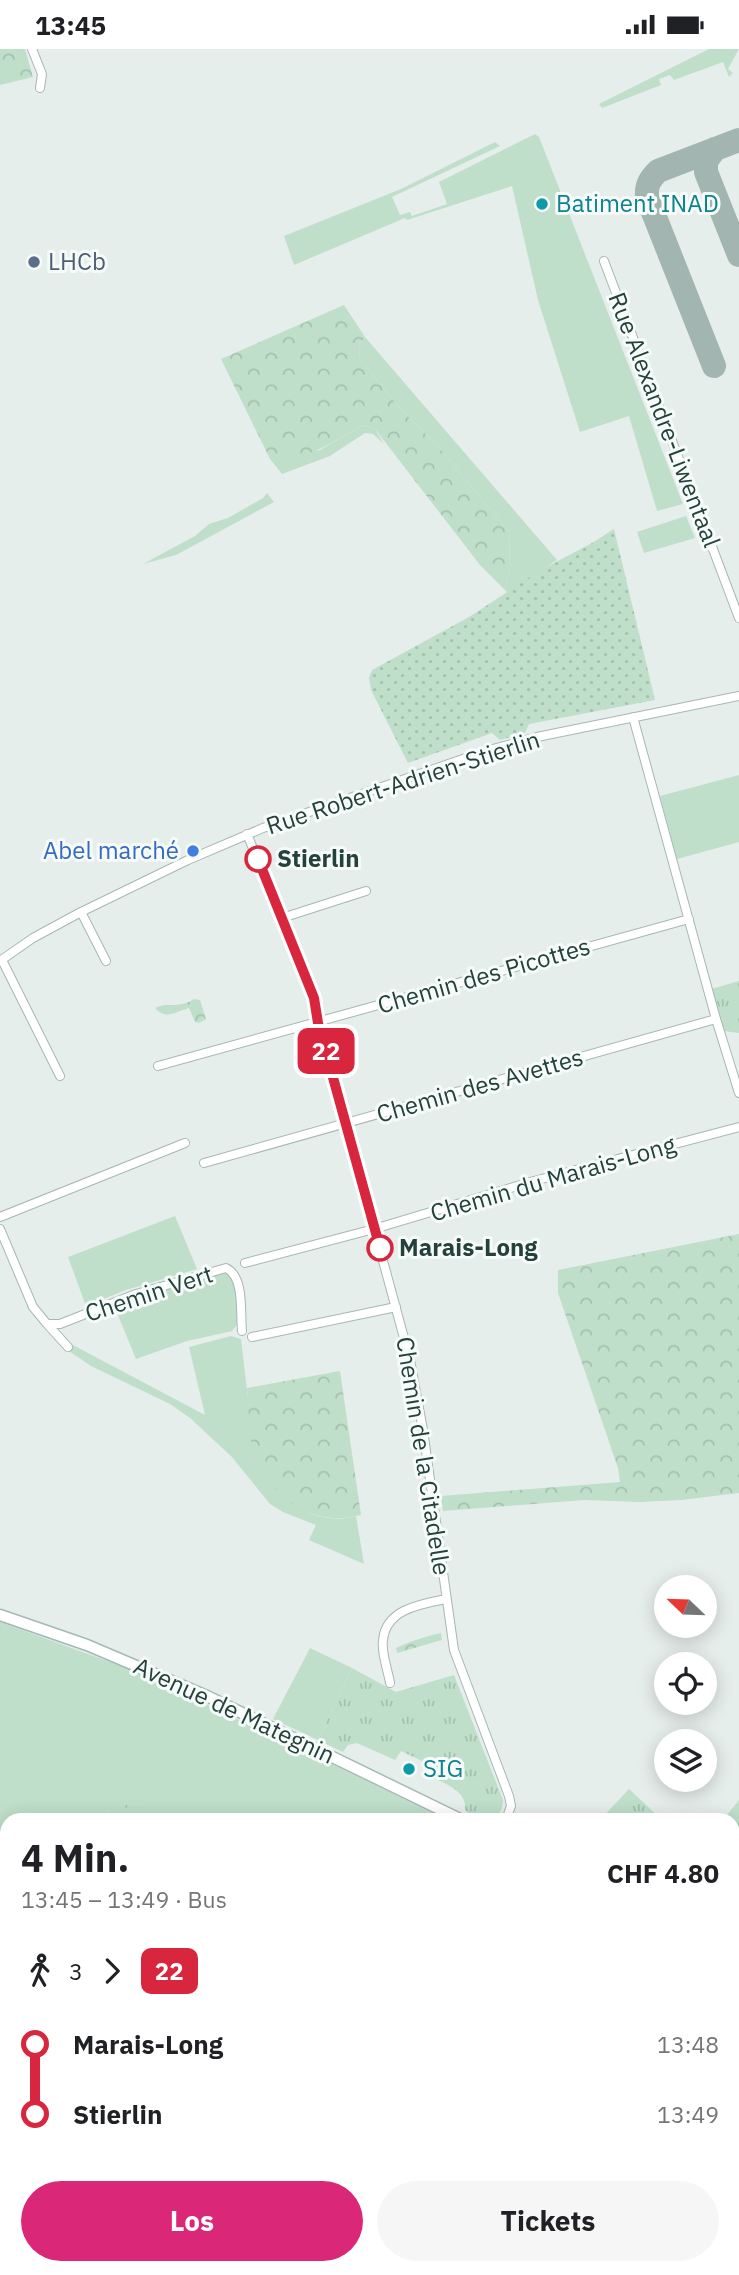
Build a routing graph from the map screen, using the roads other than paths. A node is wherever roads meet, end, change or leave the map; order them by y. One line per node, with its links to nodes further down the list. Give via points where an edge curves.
1 (32, 49): 2 (street, via 41,74)
2 (40, 88)
3 (604, 261): 4 (street, Rue Alexandre-Liwentaal)
4 (739, 618)
5 (739, 696): 6 (street, Rue Robert-Adrien-Stierlin)
6 (633, 717): 7 (street, Rue Robert-Adrien-Stierlin, via 489,750); 11 (street)
7 (247, 834): 9 (street, Rue Robert-Adrien-Stierlin); 10 (street, Chemin de la Citadelle)
8 (366, 891): 10 (street)
9 (81, 912): 12 (street, Rue Robert-Adrien-Stierlin); 13 (street)
10 (282, 918): 15 (street, Chemin de la Citadelle, via 314,998)
11 (689, 919): 14 (street); 15 (street, Chemin des Picottes)
12 (1, 961): 17 (street, Rue Robert-Adrien-Stierlin)
13 (106, 961)
14 (716, 1020): 18 (street); 19 (street, Chemin des Avettes)
15 (318, 1023): 16 (street, Chemin des Picottes); 19 (street, Chemin de la Citadelle)
16 (158, 1066)
17 (60, 1076)
18 (739, 1093)
19 (345, 1123): 22 (street, Chemin des Avettes); 25 (street, Chemin de la Citadelle)
20 (739, 1127): 25 (street, Chemin du Marais-Long)
21 (185, 1143): 23 (street)
22 (204, 1163)
23 (0, 1217)
24 (0, 1229): 28 (street, Chemin Vert, via 33,1307)
25 (374, 1229): 26 (street, Chemin du Marais-Long); 27 (street, Chemin de la Citadelle)
26 (245, 1263)
27 (396, 1307): 30 (street); 32 (street, Chemin de la Citadelle, via 418,1398)
28 (47, 1324): 29 (street, Chemin Vert, via 60,1324 136,1294 226,1268 237,1279); 31 (street, Chemin Vert)
29 (242, 1331)
30 (252, 1337)
31 (68, 1347)
32 (446, 1599): 34 (street, Chemin de la Citadelle, via 412,1607 391,1619 382,1643); 36 (street, Chemin de la Citadelle, via 457,1659 509,1795)
33 (0, 1615): 35 (main road, Avenue de Mategnin, via 87,1645 207,1696)
34 (390, 1683)
35 (448, 1813)
36 (508, 1813)

